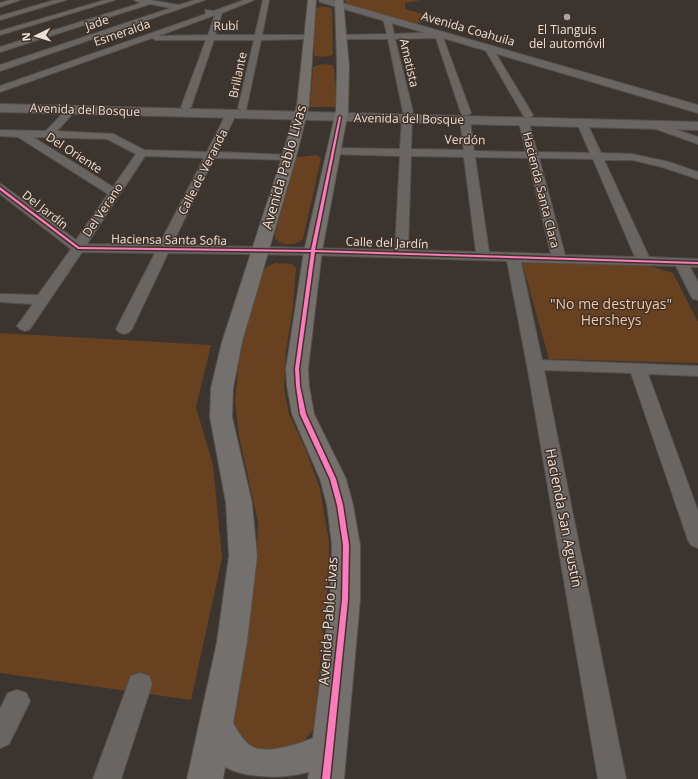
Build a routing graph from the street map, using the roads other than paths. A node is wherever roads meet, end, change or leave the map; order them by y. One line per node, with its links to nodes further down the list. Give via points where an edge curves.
1 (17, 0): 10 (street)
2 (63, 0): 15 (street)
3 (112, 0): 17 (street)
4 (137, 0): 9 (street)
5 (202, 0): 13 (street, Jade)
6 (251, 0): 14 (street, Esmeralda)
7 (266, 0): 24 (street, Brillante)
8 (323, 0): 12 (street, Avenida Coahuila)
9 (153, 1): 13 (street); 26 (street)
10 (2, 4)
11 (312, 4): 12 (main road); 20 (main road, Avenida Pablo Livas)
12 (339, 5): 16 (street, Avenida Coahuila); 21 (main road, Avenida Pablo Livas)
13 (182, 7): 14 (street); 29 (street, Jade)
14 (215, 13): 22 (street, Esmeralda); 23 (street, via 219,14)
15 (0, 18)
16 (387, 19): 18 (street, Avenida Coahuila); 19 (street, Amatista)
17 (0, 33)
18 (438, 35): 19 (street); 27 (street, Avenida Coahuila); 43 (street)
19 (391, 36): 21 (street); 42 (street, Amatista)
20 (310, 37): 24 (street, Rubí); 39 (main road, Avenida Pablo Livas, via 312,61)
21 (340, 37): 41 (main road, Avenida Pablo Livas, via 338,61)
22 (144, 38): 23 (street, Rubí); 30 (street, Esmeralda)
23 (210, 38): 24 (street, Rubí); 34 (street)
24 (259, 38): 36 (street, Brillante)
25 (0, 45): 26 (street)
26 (9, 47): 28 (street); 29 (street)
27 (489, 49): 37 (street, Avenida Coahuila); 44 (street, Hacienda Santa Clara)
28 (0, 50)
29 (43, 54): 30 (street); 31 (street, Jade)
30 (79, 61): 32 (street, Esmeralda)
31 (0, 68)
32 (0, 89)
33 (0, 102): 34 (street, Avenida del Bosque)
34 (186, 107): 36 (street, Avenida del Bosque)
35 (0, 108): 38 (street, Avenida del Bosque)
36 (243, 108): 39 (street, Avenida del Bosque)
37 (698, 109)
38 (71, 110): 40 (street, Avenida del Bosque); 52 (street)
39 (301, 113): 40 (street, Avenida del Bosque); 41 (street, Avenida del Bosque); 61 (main road, Avenida Pablo Livas)
40 (231, 114): 59 (street, Calle de Veranda)
41 (341, 114): 42 (street, Avenida del Bosque); 54 (main road, Avenida Pablo Livas)
42 (407, 115): 43 (street, Avenida del Bosque); 55 (street, Amatista)
43 (465, 117): 44 (street, Avenida del Bosque); 57 (street)
44 (526, 118): 46 (street, Avenida del Bosque); 47 (street, Avenida del Bosque); 58 (street, Hacienda Santa Clara)
45 (698, 119): 46 (street, Avenida del Bosque)
46 (628, 121): 47 (street, Avenida del Bosque); 48 (street, Avenida del Bosque)
47 (582, 123): 60 (street)
48 (654, 125): 49 (street, Avenida del Bosque); 53 (street)
49 (698, 126)
50 (0, 133): 51 (street)
51 (20, 134): 52 (street); 64 (street, Del Oriente)
52 (49, 134): 56 (street, via 113,137)
53 (698, 141)
54 (333, 151): 55 (street, Verdón); 68 (main road, Avenida Pablo Livas)
55 (406, 152): 57 (street, Verdón); 69 (street, Amatista)
56 (142, 153): 59 (street); 64 (street, Del Verano)
57 (469, 154): 58 (street, Verdón); 70 (street)
58 (532, 154): 60 (street, Verdón); 72 (street, Hacienda Santa Clara)
59 (212, 155): 61 (street); 66 (street, Calle de Veranda)
60 (597, 156): 62 (street, Verdón, via 643,159); 73 (street)
61 (288, 157): 67 (main road, Avenida Pablo Livas)
62 (698, 176)
63 (0, 188): 65 (street, Del Jardín)
64 (114, 193): 65 (street, Del Verano)
65 (78, 248): 66 (street, Haciensa Santa Sofia); 78 (street, Del Verano)
66 (163, 250): 67 (street, Haciensa Santa Sofia); 80 (street, Calle de Veranda)
67 (260, 251): 68 (street, Calle del Jardín); 87 (main road, Avenida Pablo Livas, via 232,342 222,388 221,418 239,503 243,556 234,627)
68 (313, 251): 69 (street, Calle del Jardín); 89 (main road, Avenida Pablo Livas, via 298,352 298,386 304,414 333,479 346,545 344,600)
69 (401, 254): 70 (street, Calle del Jardín)
70 (483, 256): 71 (street, Calle del Jardín)
71 (513, 257): 72 (street, Calle del Jardín); 81 (street, Hacienda San Agustín)
72 (559, 258): 73 (street, Calle del Jardín)
73 (643, 260): 74 (street, Calle del Jardín)
74 (681, 263): 75 (street, Calle del Jardín); 76 (street)
75 (698, 263)
76 (698, 296)
77 (0, 298): 78 (street)
78 (43, 300): 79 (street, Del Verano)
79 (25, 326)
80 (124, 329)
81 (535, 365): 82 (street); 92 (street, Hacienda San Agustín)
82 (638, 370): 83 (street); 84 (street)
83 (698, 371)
84 (698, 540)
85 (140, 684): 90 (street)
86 (16, 701): 88 (street)
87 (216, 724): 89 (main road, via 225,742 245,761 266,765 285,764 313,755); 91 (main road, Avenida Pablo Livas)
88 (0, 736)
89 (327, 763)
90 (107, 779)
91 (205, 779)
92 (612, 779)

